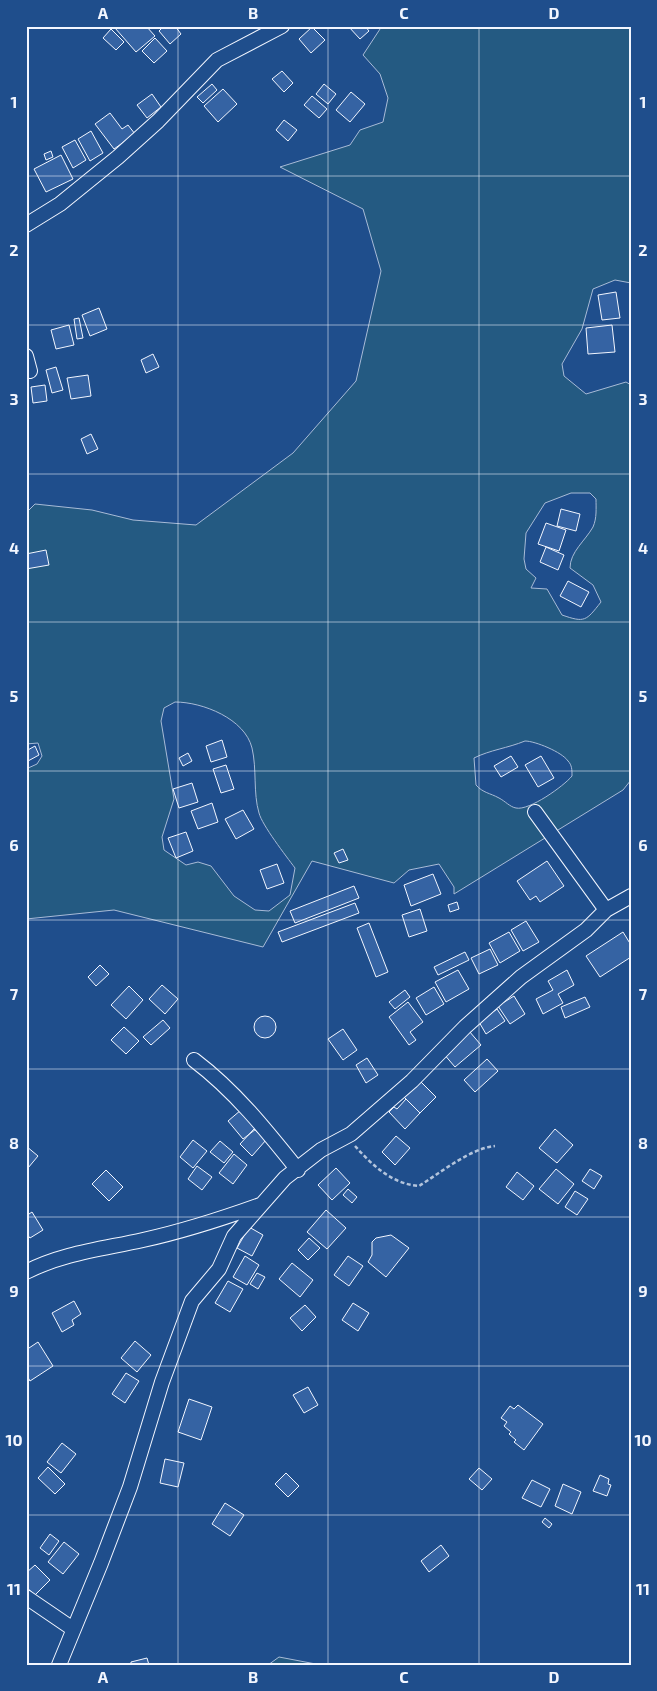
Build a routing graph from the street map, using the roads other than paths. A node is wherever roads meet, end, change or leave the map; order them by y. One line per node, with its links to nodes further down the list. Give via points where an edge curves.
1 (282, 26): 2 (street, via 217,60 158,121 111,163 60,204)
2 (26, 225)
3 (26, 356): 4 (street)
4 (30, 371)
5 (535, 812): 7 (street)
6 (631, 896): 7 (street)
7 (606, 910): 9 (street, via 586,930 521,977 351,1134 321,1150)
8 (194, 1060): 9 (street, via 248,1108)
9 (298, 1170): 10 (street, via 285,1178)
10 (260, 1205): 11 (street, via 205,1226 73,1254); 13 (street, via 234,1236 219,1268 192,1301 162,1382 130,1487)
11 (26, 1272)
12 (26, 1597): 13 (street)
13 (72, 1629): 14 (street)
14 (59, 1665)

